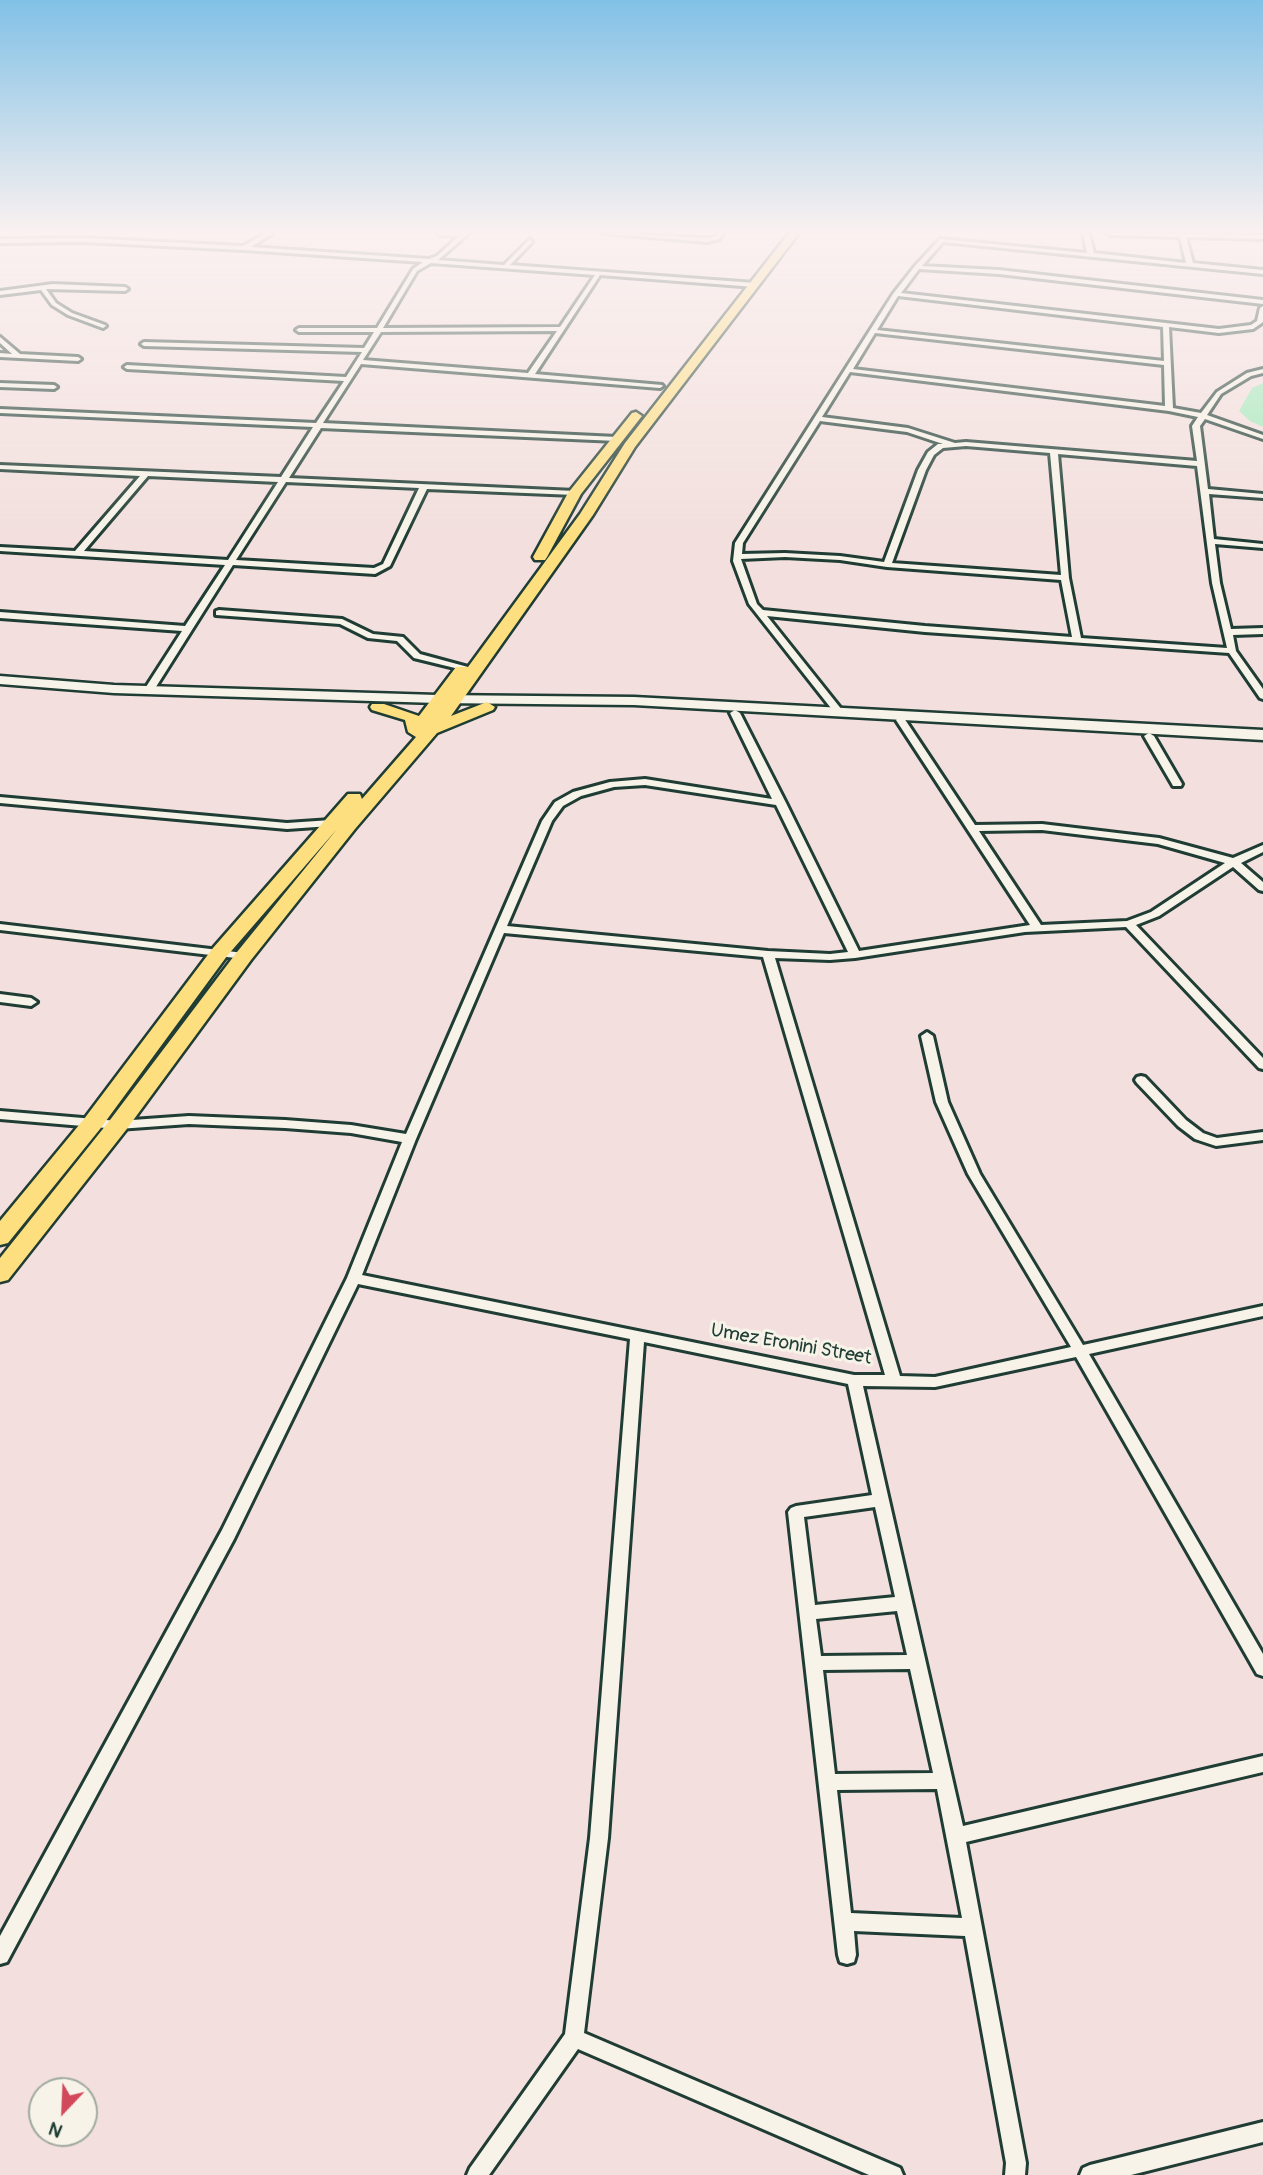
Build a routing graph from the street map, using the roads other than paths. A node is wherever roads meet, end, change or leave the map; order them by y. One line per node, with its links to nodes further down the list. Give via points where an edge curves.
1 (376, 334): 10 (street)
2 (557, 334): 19 (street)
3 (704, 334): 22 (main road)
4 (708, 334): 29 (main road)
5 (871, 334): 17 (street)
6 (905, 334): 15 (street)
7 (1166, 334): 15 (street)
8 (0, 339): 12 (street)
9 (144, 344): 10 (street)
10 (366, 350): 14 (street)
11 (0, 355): 12 (street)
12 (18, 356): 13 (street)
13 (78, 359)
14 (359, 362): 19 (street); 20 (street)
15 (1168, 363): 24 (street)
16 (127, 367): 20 (street)
17 (848, 370): 24 (street); 27 (street)
18 (1263, 371): 26 (street, via 1249,374 1219,393)
19 (530, 376): 22 (street)
20 (349, 379): 28 (street)
21 (0, 385): 23 (street)
22 (660, 386): 29 (main road)
23 (54, 387)
24 (1169, 409): 26 (street)
25 (0, 411): 28 (street)
26 (1203, 416): 30 (street); 34 (street, via 1196,426)
27 (818, 419): 32 (street, via 908,430); 46 (street, via 739,543)
28 (318, 426): 31 (street); 37 (street)
29 (636, 427): 31 (main road); 63 (main road)
30 (1263, 438)
31 (617, 439): 40 (main road)
32 (952, 444): 33 (street); 48 (street, via 931,454 922,470)
33 (1054, 453): 34 (street); 49 (street)
34 (1201, 464): 39 (street)
35 (0, 467): 36 (street)
36 (146, 473): 37 (street); 45 (street)
37 (284, 480): 38 (street); 47 (street)
38 (424, 486): 40 (street); 47 (street, via 384,569)
39 (1205, 491): 41 (street); 42 (street)
40 (575, 493): 58 (main road, via 538,562)
41 (1263, 496)
42 (1211, 541): 43 (street); 55 (street)
43 (1263, 547)
44 (0, 549): 45 (street)
45 (78, 554): 47 (street)
46 (737, 557): 48 (street, via 785,555); 51 (street, via 753,604)
47 (230, 563): 53 (street)
48 (887, 565): 49 (street)
49 (1065, 578): 56 (street)
50 (219, 613): 58 (street, via 342,622 371,636 400,639 417,656)
51 (762, 613): 56 (street); 66 (street)
52 (0, 615): 53 (street)
53 (187, 629): 60 (street)
54 (1263, 631): 55 (street)
55 (1228, 632): 57 (street)
56 (1077, 639): 57 (street)
57 (1232, 651): 62 (street)
58 (463, 667): 63 (main road)
59 (0, 680): 60 (main road)
60 (149, 690): 63 (main road)
61 (0, 692): 64 (main road)
62 (1263, 696)
63 (444, 703): 64 (main road); 65 (main road); 66 (main road, via 634,701); 69 (main road)
64 (378, 707): 69 (main road, via 411,717)
65 (487, 707): 67 (main road); 69 (main road)
66 (837, 710): 70 (main road)
67 (735, 713): 68 (main road); 75 (street)
68 (901, 720): 71 (main road); 77 (street)
69 (421, 733): 76 (main road); 88 (main road)
70 (1263, 735)
71 (1149, 736): 72 (main road); 73 (street)
72 (1263, 741)
73 (1177, 784)
74 (0, 800): 76 (street, via 287,826)
75 (781, 803): 83 (street, via 645,782 577,794 559,804 547,821); 87 (street)
76 (331, 823): 85 (main road)
77 (972, 828): 79 (street, via 1107,832 1183,846); 84 (street)
78 (1263, 848): 79 (street)
79 (1234, 862): 80 (street); 81 (street, via 1155,914)
80 (1263, 888)
81 (1129, 924): 84 (street); 92 (street)
82 (0, 927): 85 (street)
83 (501, 929): 86 (street); 98 (street)
84 (1038, 929): 87 (street)
85 (220, 953): 88 (street); 95 (main road)
86 (768, 954): 87 (street); 106 (street)
87 (855, 955)
88 (244, 956): 96 (main road)
89 (0, 998): 90 (street)
90 (31, 1002)
91 (927, 1035): 104 (street, via 942,1102 974,1174)
92 (1263, 1065)
93 (1141, 1080): 97 (street, via 1199,1136 1216,1142)
94 (0, 1115): 95 (street)
95 (92, 1124): 96 (street); 99 (main road)
96 (118, 1125): 98 (street, via 189,1120 285,1124); 100 (main road)
97 (1263, 1136)
98 (410, 1139): 101 (street)
99 (0, 1237)
100 (0, 1274)
101 (354, 1278): 103 (street, Umez Eronini Street); 119 (street, via 228,1534)
102 (1263, 1311): 104 (street, Umez Eronini Street)
103 (637, 1335): 105 (street, Umez Eronini Street); 121 (street, via 598,1838)
104 (1080, 1351): 106 (street, Umez Eronini Street, via 935,1382); 112 (street)
105 (854, 1380): 106 (street, Umez Eronini Street); 107 (street)
106 (894, 1381)
107 (881, 1500): 108 (street); 109 (street, via 796,1512)
108 (904, 1603): 109 (street); 110 (street)
109 (808, 1613): 111 (street)
110 (917, 1662): 111 (street); 114 (street)
111 (814, 1663): 115 (street)
112 (1263, 1669)
113 (1263, 1763): 116 (street)
114 (944, 1781): 115 (street); 116 (street)
115 (827, 1782): 117 (street)
116 (956, 1836): 118 (street)
117 (843, 1922): 118 (street); 120 (street)
118 (973, 1927): 125 (street)
119 (0, 1955)
120 (847, 1955)
121 (574, 2038): 123 (street); 124 (street)
122 (1263, 2132): 126 (street)
123 (477, 2175)
124 (894, 2175)
125 (1015, 2175)
126 (1090, 2175)

